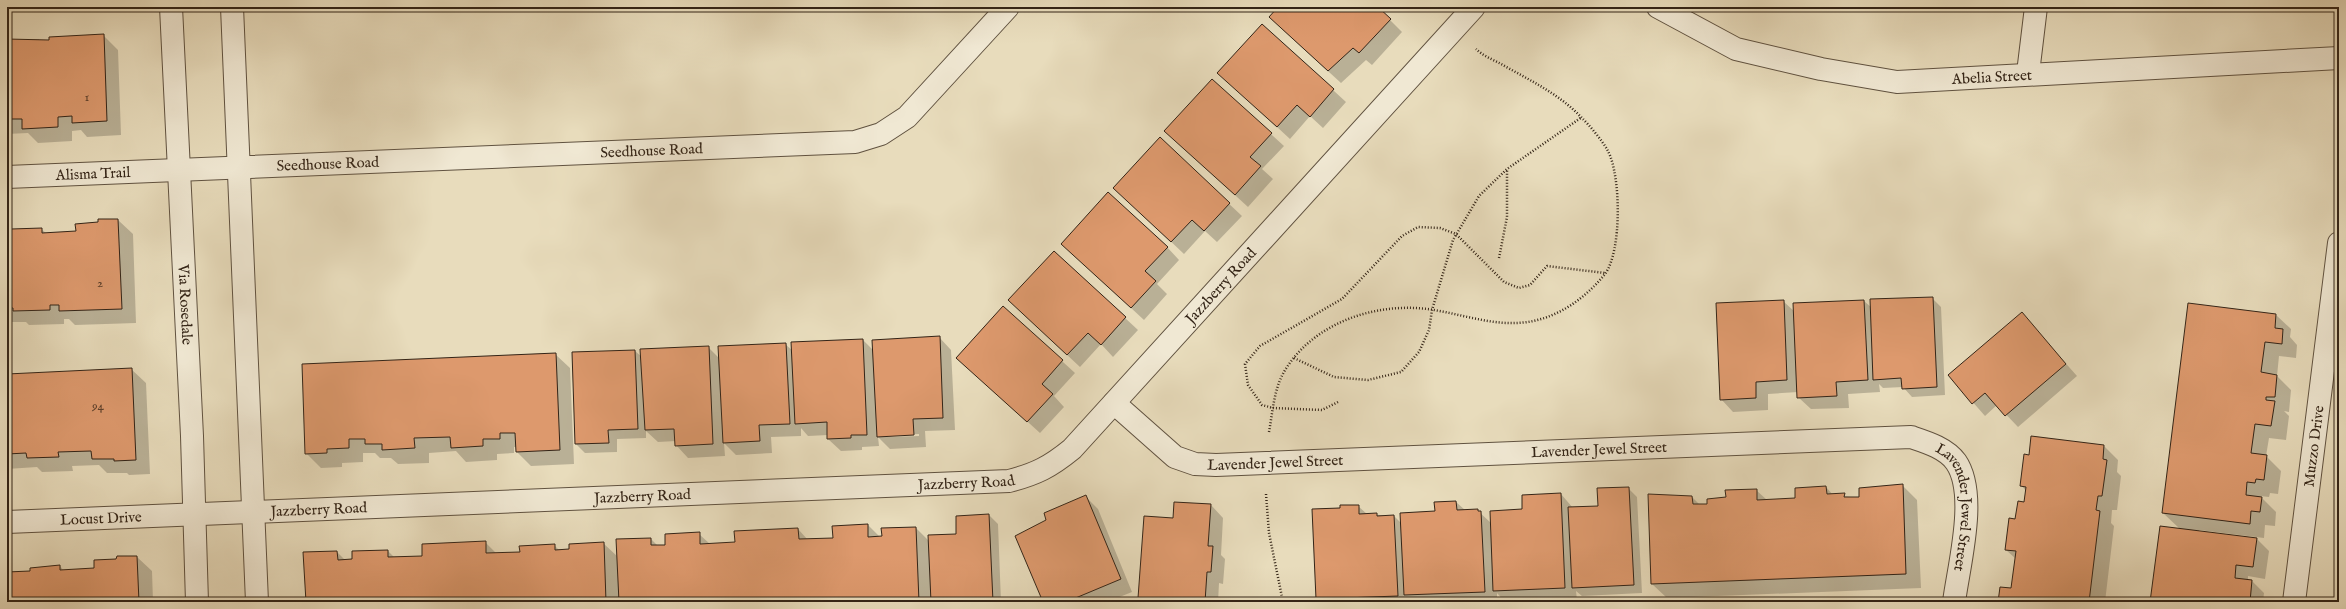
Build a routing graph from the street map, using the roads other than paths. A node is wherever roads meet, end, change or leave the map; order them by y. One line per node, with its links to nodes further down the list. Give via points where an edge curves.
1 (171, 7): 10 (street, Via Rosedale)
2 (232, 7): 9 (street)
3 (1008, 7): 9 (street, Seedhouse Road, via 907,117 881,134 855,142)
4 (1474, 7): 13 (street, Jazzberry Road)
5 (1658, 7): 8 (street, Abelia Street, via 1736,49 1821,69 1898,82)
6 (2036, 7): 8 (street)
7 (2339, 58): 8 (street, Abelia Street)
8 (2028, 73)
9 (240, 166): 10 (street, Seedhouse Road); 14 (street)
10 (179, 170): 11 (street, Alisma Trail); 15 (street, Via Rosedale)
11 (7, 177)
12 (2339, 243): 20 (street, Muzzo Drive)
13 (1114, 404): 14 (street, Jazzberry Road, via 1072,449 1051,466 1031,476 1009,481); 19 (street, Lavender Jewel Street, via 1175,457 1195,464 1263,464 1911,437 1937,446 1956,461 1966,485 1968,506)
14 (254, 511): 15 (street, Jazzberry Road); 18 (street)
15 (194, 514): 16 (street, Locust Drive); 17 (street, Via Rosedale)
16 (7, 522)
17 (197, 602)
18 (258, 602)
19 (1954, 602)
20 (2294, 602)

